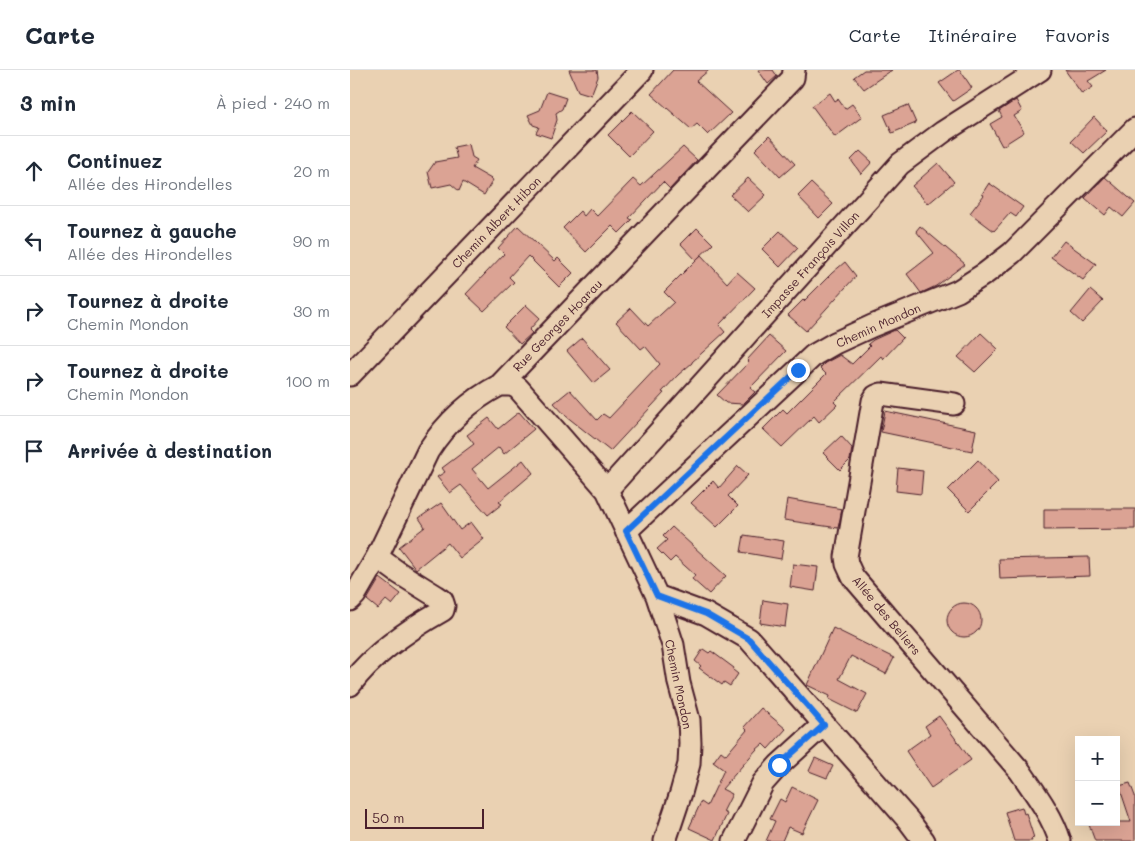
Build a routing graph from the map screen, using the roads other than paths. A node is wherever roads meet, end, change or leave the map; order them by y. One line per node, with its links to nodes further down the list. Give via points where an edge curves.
1 (642, 70): 5 (street, Chemin Albert Hibon)
2 (794, 70): 6 (street, Rue Georges Hoarau, via 792,78)
3 (1040, 70): 8 (street, Impasse François Villon, via 942,132 900,164)
4 (1135, 129): 9 (street, Chemin Mondon, via 1012,253 958,290 872,326 814,356)
5 (350, 375)
6 (500, 385): 8 (street, Chemin Mondon, via 518,388); 10 (street, Rue Georges Hoarau, via 464,409 437,437)
7 (954, 404): 18 (street, Allée des Beliers, via 876,396 847,564 853,577 1020,771 1041,801)
8 (606, 490): 9 (street, Chemin Mondon)
9 (626, 531): 11 (street, Chemin Mondon)
10 (377, 557): 12 (street, Rue Georges Hoarau); 13 (street, via 442,600 444,606 443,610 399,638 360,671)
11 (657, 596): 14 (street, via 706,614 749,639); 15 (street, Chemin Mondon, via 673,645 679,683 690,720 689,764)
12 (350, 600)
13 (350, 685)
14 (824, 725): 16 (street, via 763,783); 17 (street)
15 (665, 841)
16 (734, 841)
17 (924, 841)
18 (1060, 841)

